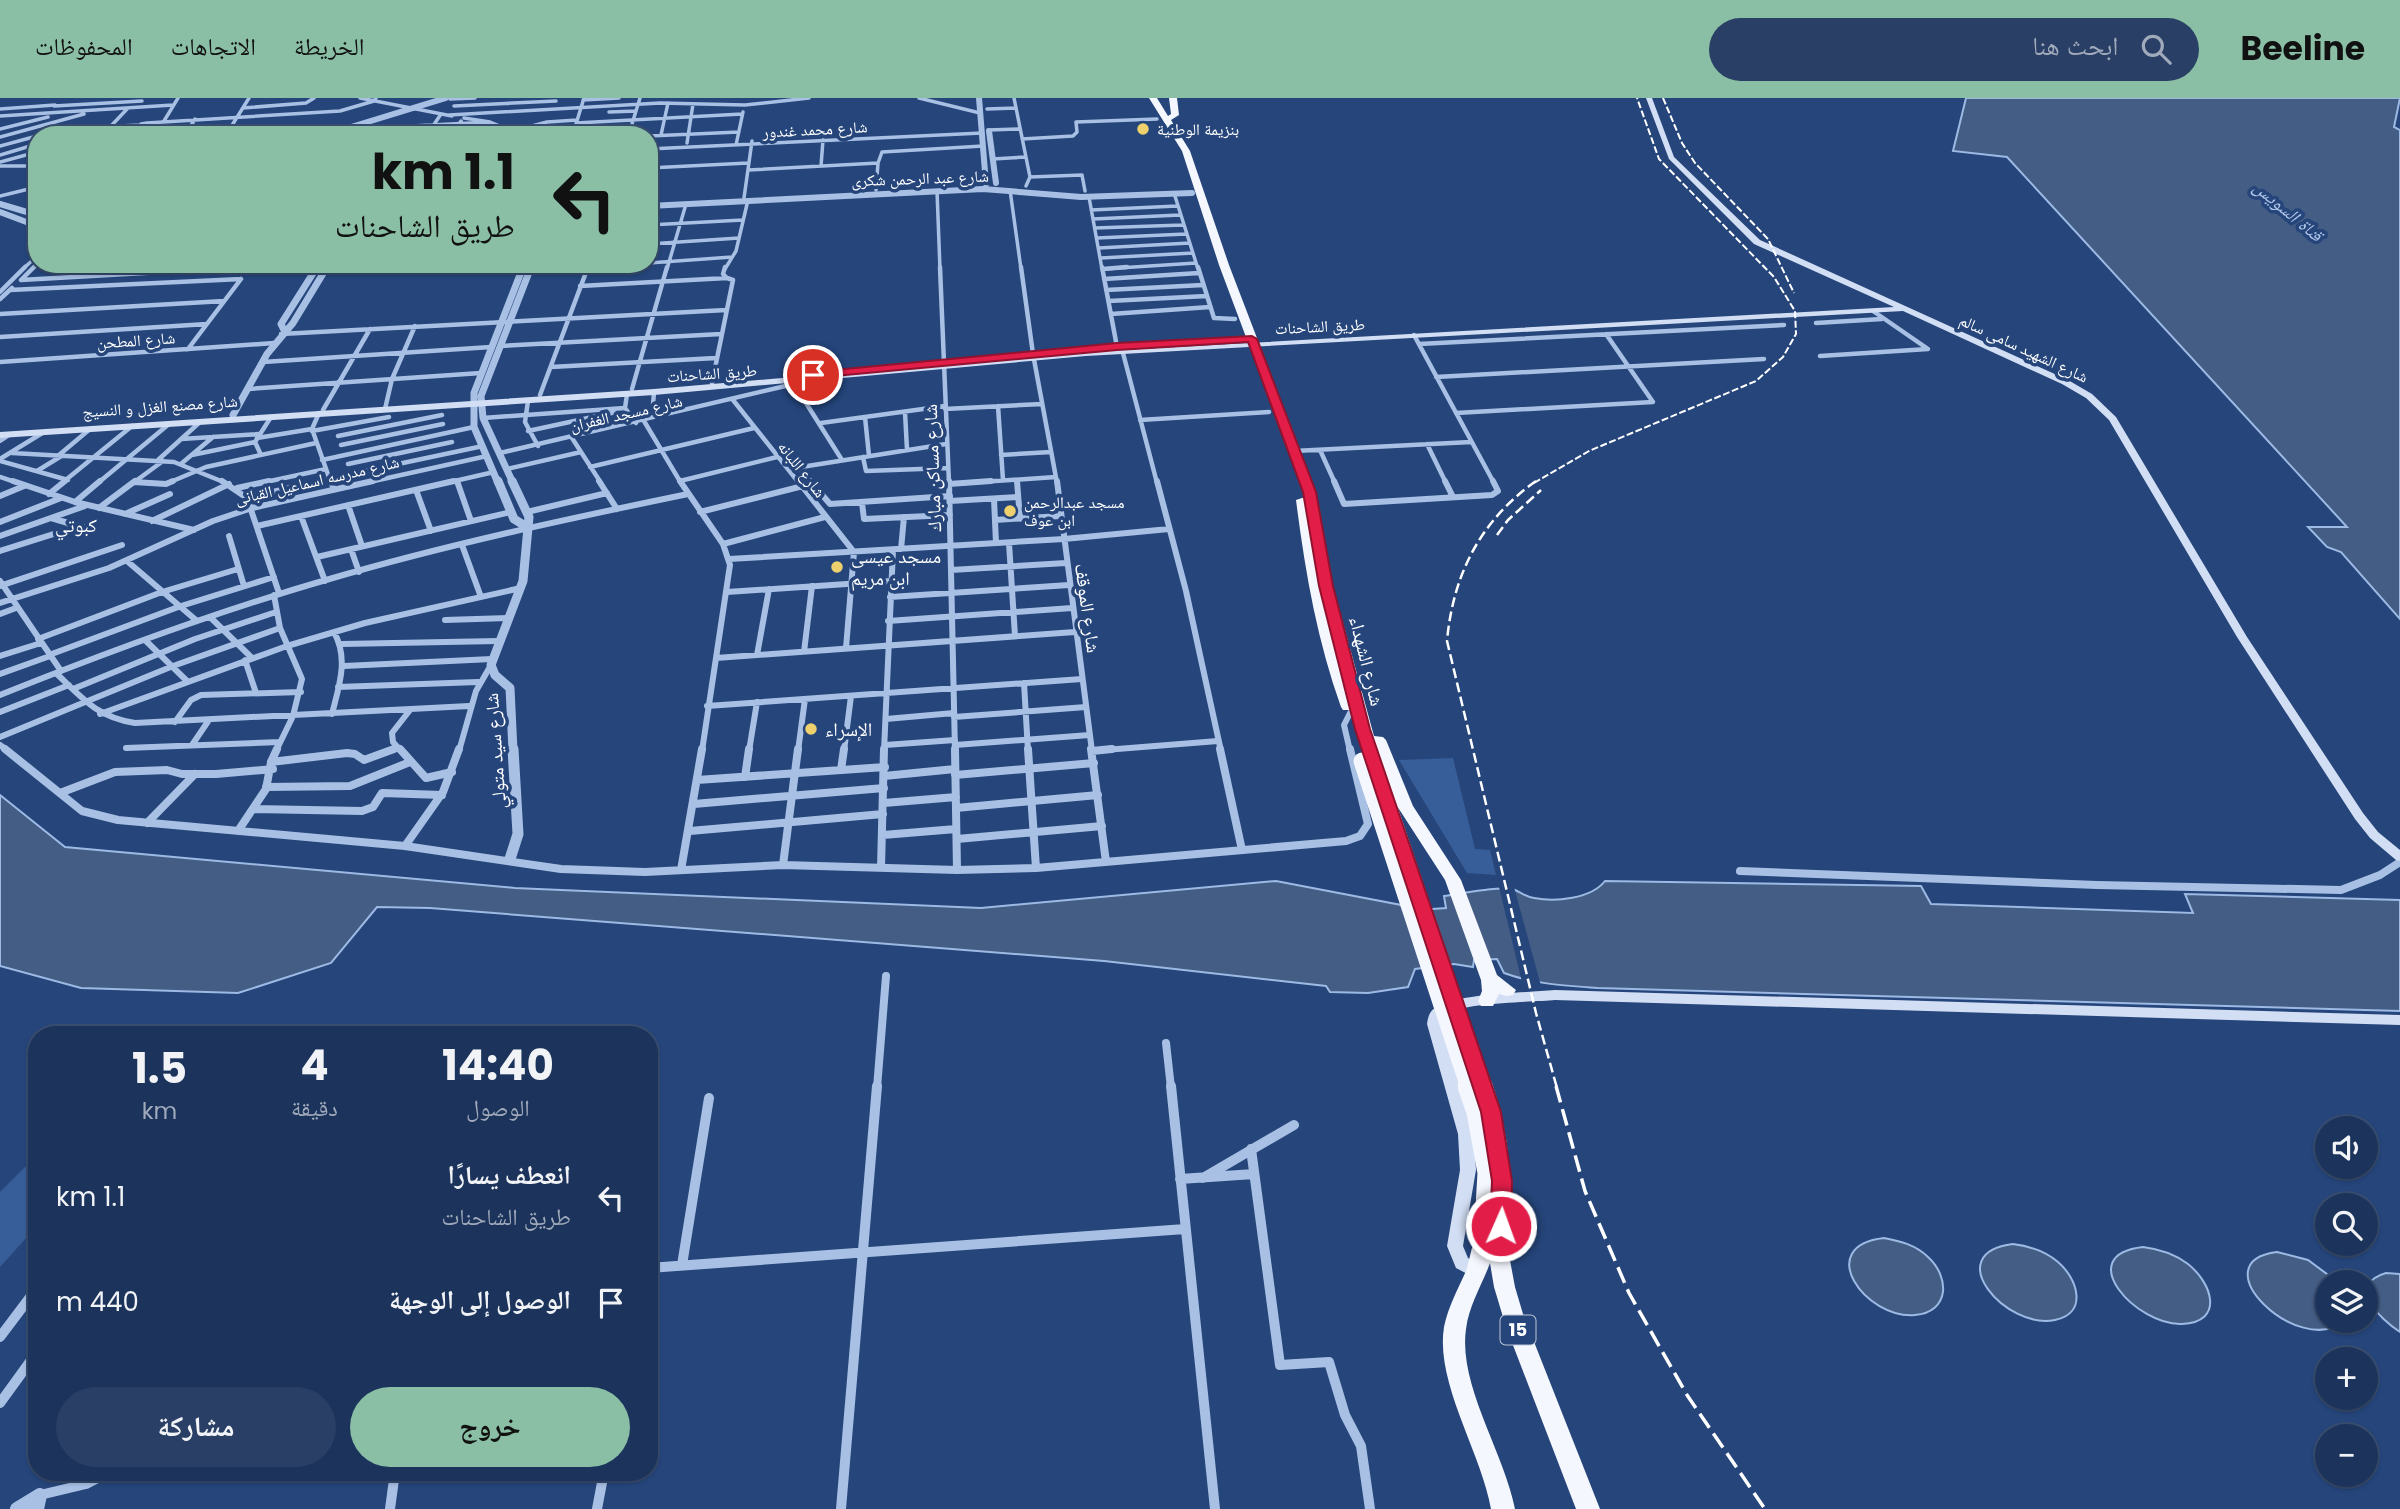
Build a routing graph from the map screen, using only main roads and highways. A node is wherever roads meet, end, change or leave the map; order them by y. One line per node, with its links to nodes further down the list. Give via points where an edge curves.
1 (1146, 98): 5 (highway, شارع الشهداء)
2 (1153, 98): 5 (highway, شارع الشهداء)
3 (1173, 98): 5 (highway, via 1175,115)
4 (1649, 98): 7 (main road, شارع الشهيد سامى سالم, via 1671,158 1752,238)
5 (1161, 119): 6 (highway, شارع الشهداء, via 1177,147); 6 (highway, شارع الشهداء, via 1184,147)
6 (1227, 281): 10 (highway, شارع الشهداء); 10 (highway, شارع الشهداء, via 1235,319)
7 (1900, 307): 8 (main road, طريق الشاحنات); 8 (main road, طريق الشاحنات); 18 (main road, شارع الشهيد سامى سالم, via 2065,382 2107,411 2248,647 2359,816)
8 (1622, 322): 9 (main road, طريق الشاحنات)
9 (1439, 331): 10 (main road, طريق الشاحنات); 10 (main road, طريق الشاحنات, via 1416,340)
10 (1248, 342): 11 (main road, طريق الشاحنات); 16 (highway, شارع الشهداء, via 1312,503 1326,586); 17 (highway, شارع الشهداء, via 1301,499 1314,586 1336,674)
11 (943, 363): 12 (main road, طريق الشاحنات); 12 (main road, طريق الشاحنات, via 795,383)
12 (629, 392): 13 (main road, طريق الشاحنات); 13 (main road, طريق الشاحنات)
13 (477, 401): 14 (main road, طريق الشاحنات)
14 (321, 412): 15 (main road, شارع مصنع الغزل و النسيج); 15 (main road, شارع مصنع الغزل و النسيج)
15 (3, 434)
16 (1347, 667): 17 (highway, شارع الشهداء); 19 (highway, via 1362,691 1405,806 1454,880)
17 (1367, 760): 21 (highway, شارع الشهداء, bridge, via 1491,1112 1502,1181)
18 (2400, 857)
19 (1496, 997): 20 (main road); 22 (main road, via 1450,1006 1435,1016 1434,1024 1466,1134 1468,1170 1455,1246 1462,1263)
20 (2400, 1020)
21 (1492, 1243): 22 (highway); 24 (highway, 15, via 1511,1310)
22 (1477, 1272): 23 (highway, via 1458,1313 1455,1352 1475,1421 1498,1477)
23 (1503, 1509)
24 (1588, 1509)

